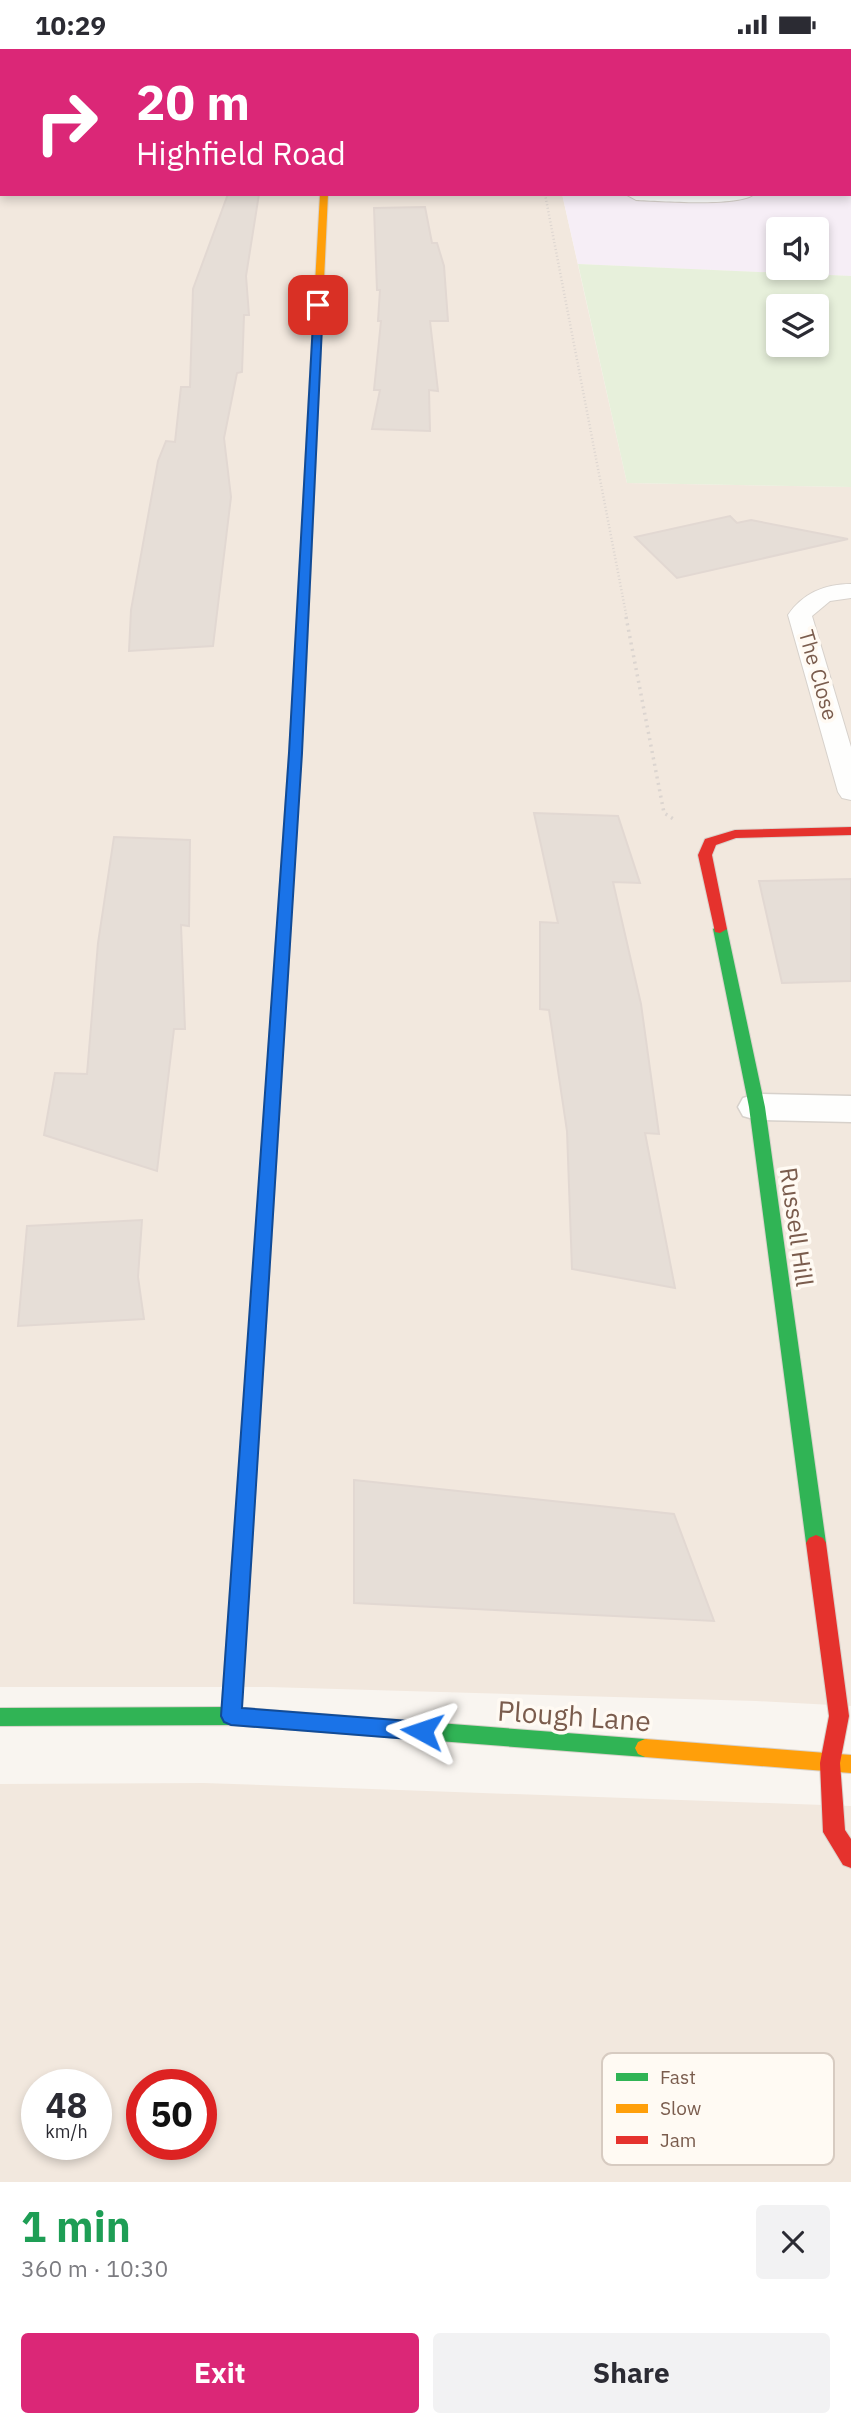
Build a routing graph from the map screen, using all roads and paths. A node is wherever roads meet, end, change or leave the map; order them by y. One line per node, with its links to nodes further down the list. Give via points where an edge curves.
1 (324, 196): 11 (street, via 295,766)
2 (545, 196): 8 (path, via 664,813)
3 (676, 196): 4 (lane)
4 (726, 196)
5 (851, 591): 6 (lane, The Close, via 816,597 800,615)
6 (851, 792)
7 (851, 831): 8 (street, via 735,834)
8 (710, 842): 9 (street, Russell Hill, via 705,855)
9 (757, 1107): 10 (street); 13 (street, Russell Hill, via 839,1716)
10 (851, 1109)
11 (231, 1716): 12 (street, Plough Lane); 13 (street, Plough Lane)
12 (0, 1717)
13 (830, 1763): 14 (street, Plough Lane); 15 (street, Russell Hill, via 834,1832)
14 (851, 1764)
15 (851, 1859)

